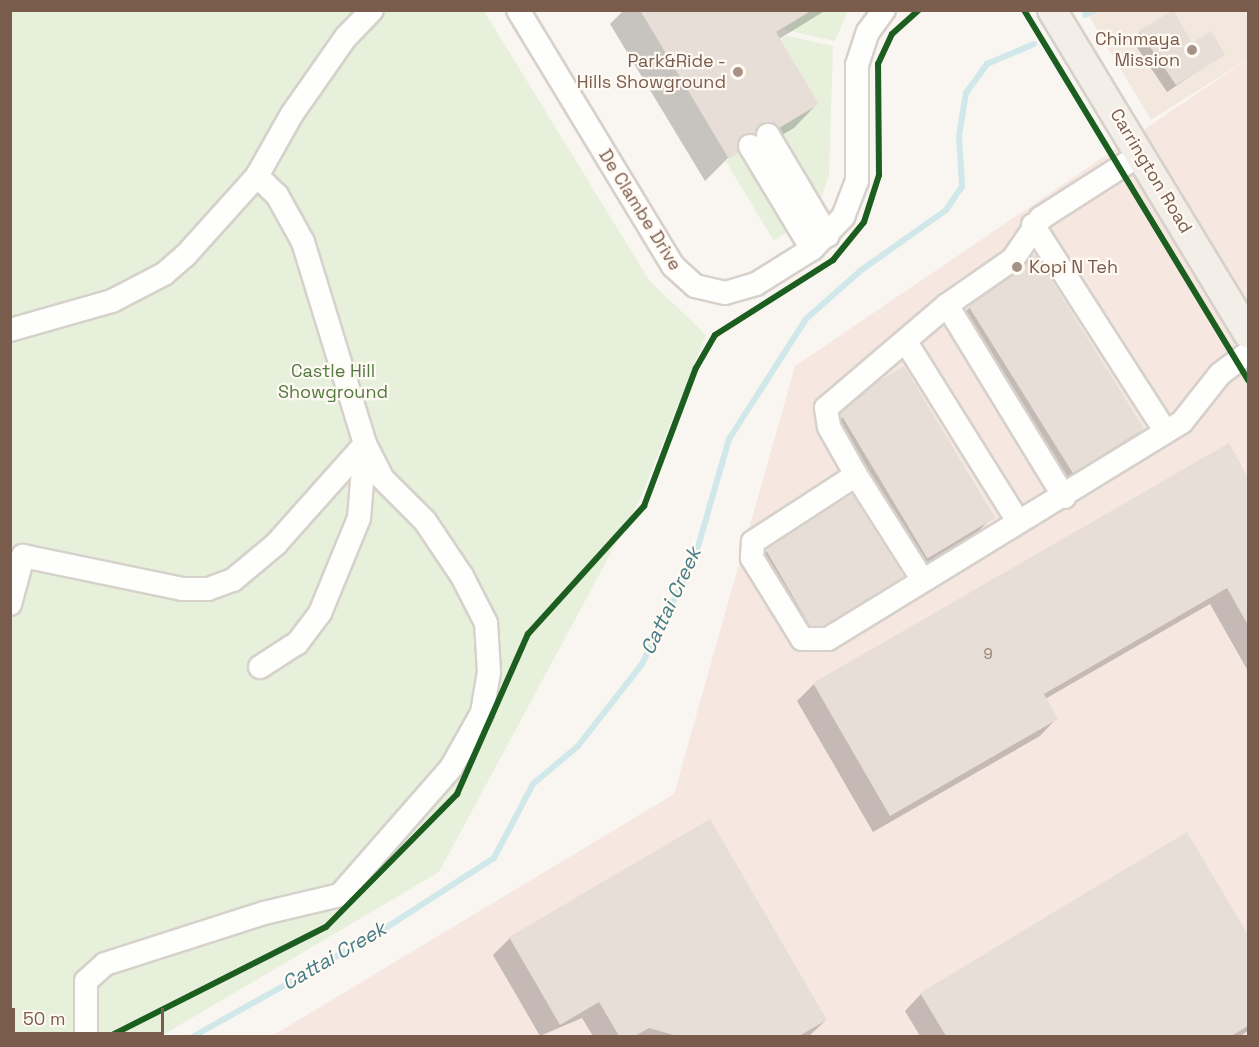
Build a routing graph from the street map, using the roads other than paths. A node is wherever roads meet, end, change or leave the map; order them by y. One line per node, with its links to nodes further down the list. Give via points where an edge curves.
1 (372, 10): 7 (street, via 345,37)
2 (518, 10): 9 (street, De Clambe Drive, via 682,277 709,291 740,291)
3 (884, 10): 9 (street, De Clambe Drive, via 868,32 857,65 857,181 852,200)
4 (1052, 10): 6 (main road, Carrington Road)
5 (759, 141): 9 (street)
6 (1141, 154): 8 (street); 11 (main road, Carrington Road)
7 (257, 176): 12 (street, via 164,274 112,301); 16 (street, via 277,195 303,242)
8 (1034, 225): 10 (street, via 1012,259); 15 (street)
9 (820, 243)
10 (946, 305): 13 (street); 18 (street)
11 (1246, 324)
12 (10, 330)
13 (906, 342): 17 (street, via 826,408 829,427); 19 (street)
14 (1248, 353): 15 (street, via 1220,374 1182,422)
15 (1165, 431): 18 (street)
16 (365, 444): 21 (street, via 276,544 233,580 208,589 183,590 23,556); 22 (street, via 359,518 320,613 297,643); 23 (street, via 382,478 425,521 462,576 486,623 489,672 482,712 451,768 340,895 253,916 105,964 86,981)
17 (856, 475): 20 (street); 20 (street, via 753,542 752,558 795,631 809,642 828,639)
18 (1064, 496): 19 (street)
19 (1018, 521): 20 (street)
20 (922, 579)
21 (10, 604)
22 (260, 667)
23 (86, 1036)

